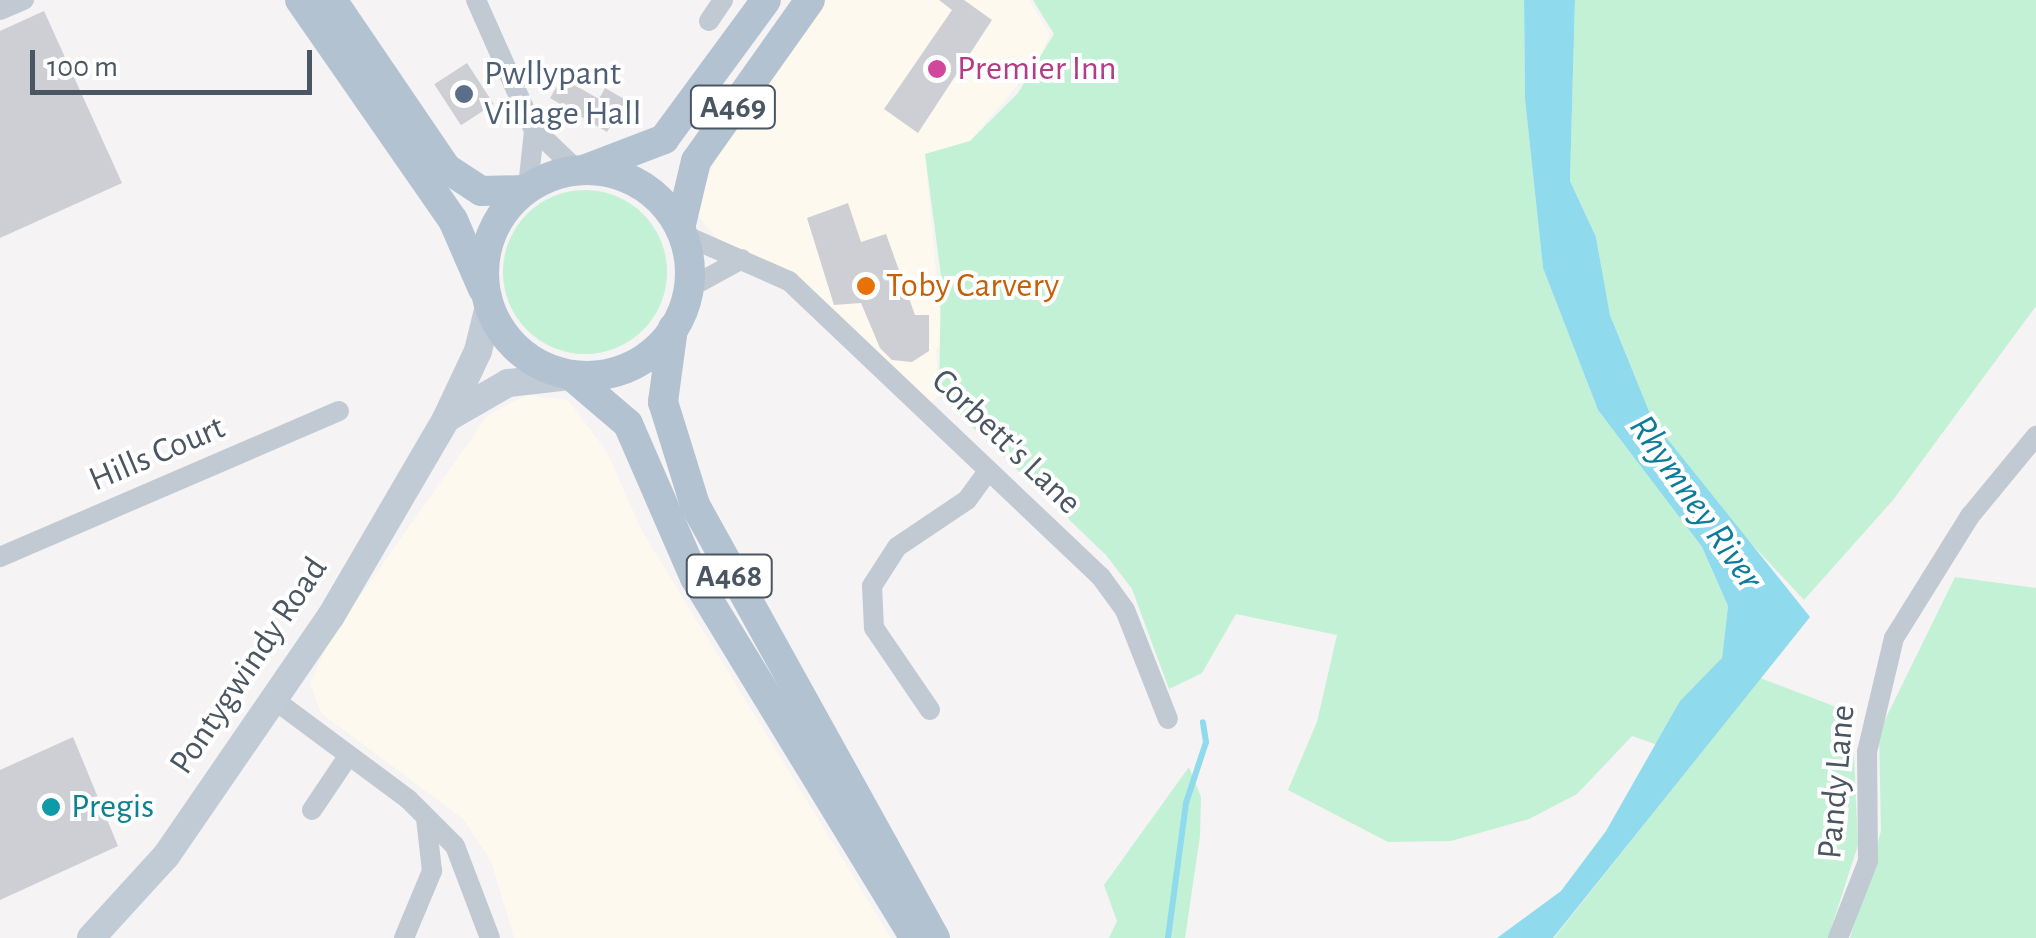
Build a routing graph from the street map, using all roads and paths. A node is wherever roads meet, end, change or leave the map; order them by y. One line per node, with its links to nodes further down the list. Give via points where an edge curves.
1 (24, 0): 8 (street)
2 (300, 0): 16 (main road, via 453,220)
3 (332, 0): 12 (main road, via 446,168 481,192)
4 (476, 0): 10 (street)
5 (723, 0): 9 (street)
6 (766, 0): 11 (main road, A469, via 664,140)
7 (810, 0): 13 (main road, A469, via 696,161)
8 (0, 10)
9 (708, 21)
10 (533, 128): 11 (street); 12 (street)
11 (580, 170): 12 (main road); 13 (main road, via 652,193)
12 (526, 189): 16 (main road, via 495,228)
13 (683, 229): 14 (street, Corbett's Lane); 15 (main road)
14 (742, 259): 15 (street); 22 (street, Corbett's Lane, via 789,281)
15 (689, 288): 17 (main road)
16 (488, 303): 18 (main road, via 518,349); 20 (main road, Pontygwindy Road, via 480,344)
17 (673, 328): 18 (main road, via 622,372); 34 (main road, A468, via 663,402 695,505)
18 (572, 377): 20 (main road, Pontygwindy Road, via 508,383); 33 (main road, A468, via 628,424 696,578)
19 (339, 411): 23 (street, Hills Court)
20 (446, 419): 24 (main road, Pontygwindy Road)
21 (2036, 436): 35 (street, Pandy Lane, via 1970,516 1894,638 1868,752 1868,861)
22 (988, 471): 25 (street, via 968,500 898,547 872,586 874,628); 26 (street, Corbett's Lane, via 1125,610)
23 (0, 557)
24 (276, 701): 27 (street); 30 (main road, Pontygwindy Road, via 166,856)
25 (930, 710)
26 (1168, 720)
27 (349, 755): 28 (street); 29 (street)
28 (312, 810)
29 (426, 816): 31 (street, via 432,871); 32 (street, via 462,859)
30 (91, 938)
31 (404, 938)
32 (490, 938)
33 (915, 938)
34 (935, 938)
35 (1838, 938)

